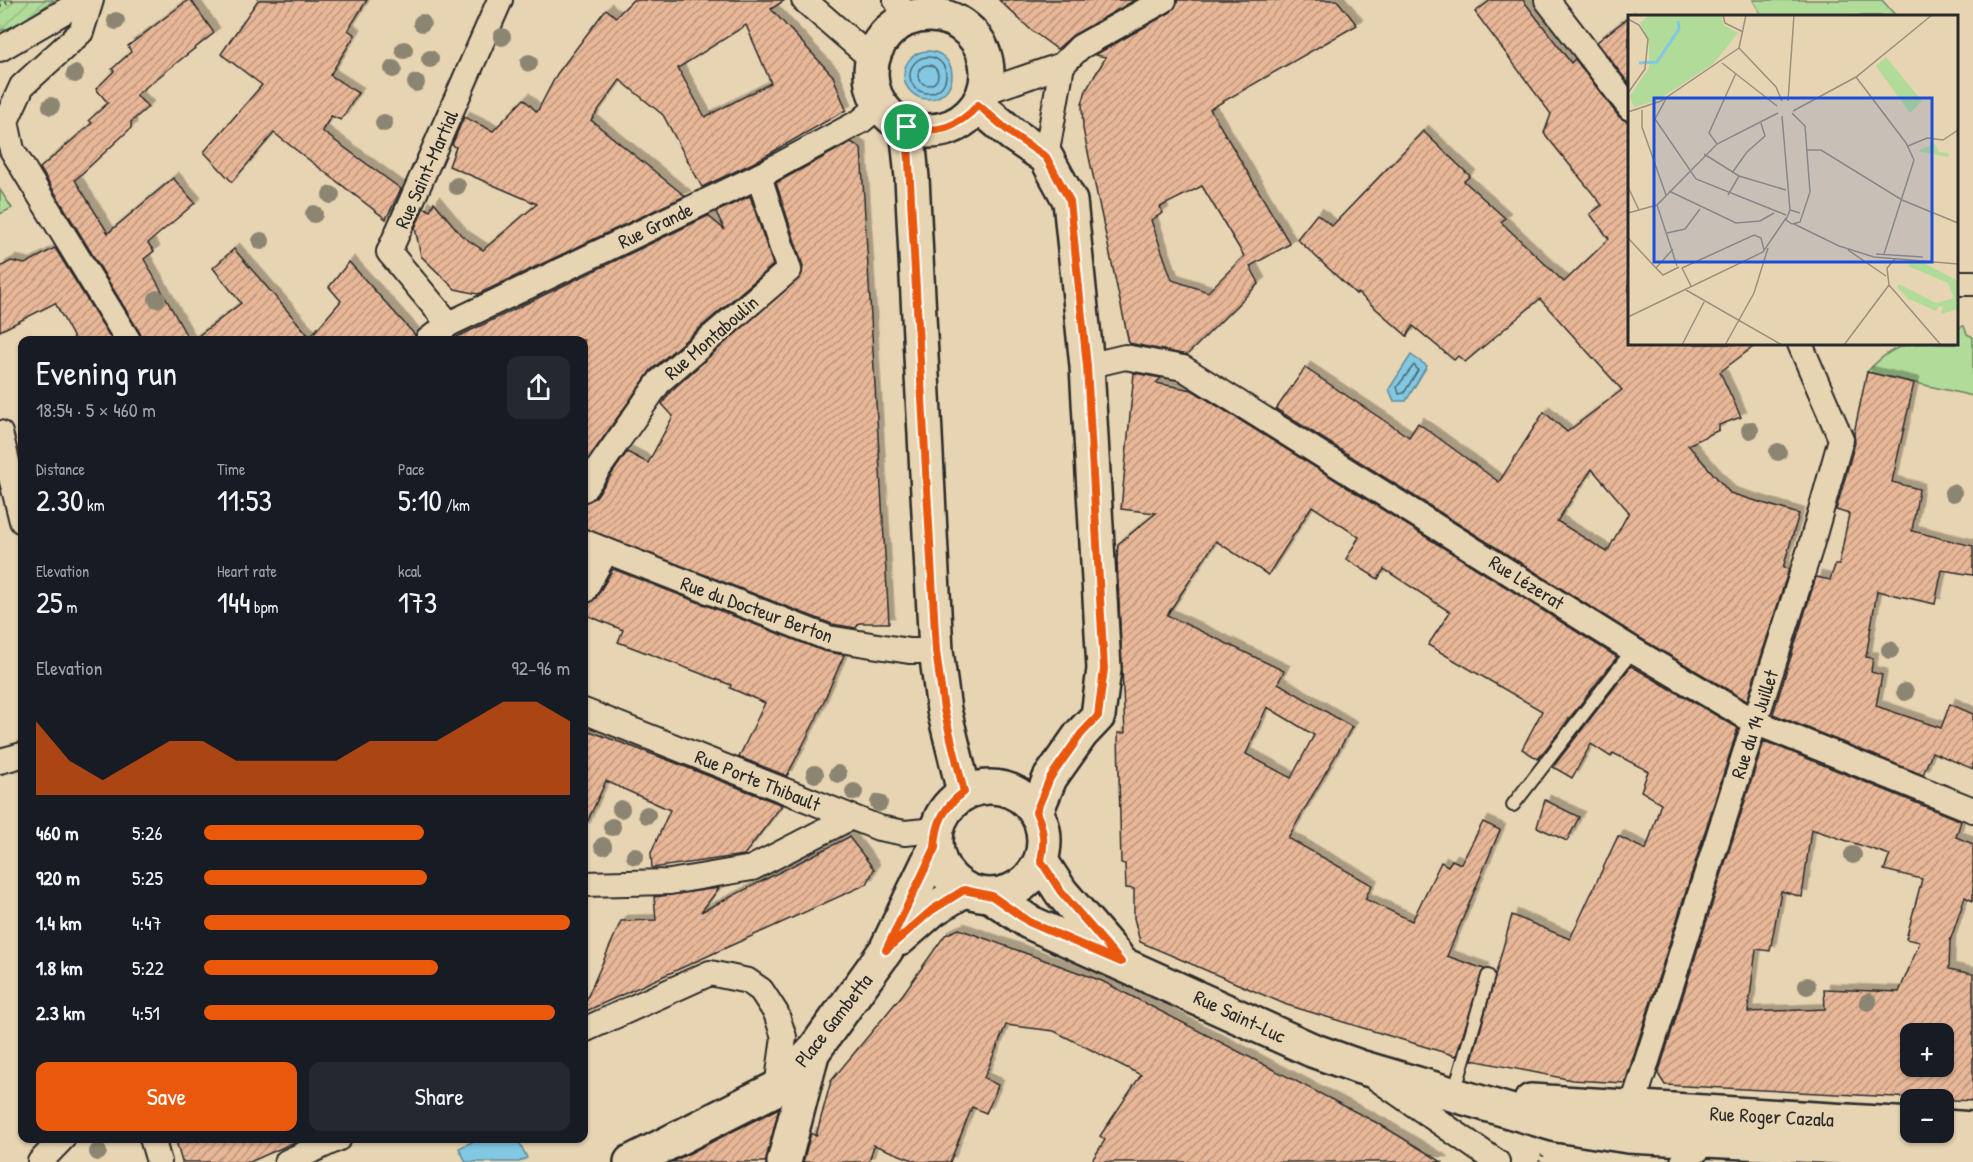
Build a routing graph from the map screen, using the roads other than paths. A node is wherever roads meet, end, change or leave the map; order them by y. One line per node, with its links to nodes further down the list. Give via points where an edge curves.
1 (84, 0): 9 (street)
2 (91, 0): 19 (street, via 81,33 22,86 6,121 12,150)
3 (500, 0): 18 (street, Rue Saint-Martial, via 389,252)
4 (804, 0): 10 (street)
5 (1164, 0): 11 (street, via 1080,46)
6 (1547, 0): 14 (street)
7 (911, 8): 8 (main road, via 931,14); 10 (main road, via 884,34)
8 (954, 10): 12 (main road, via 979,42 986,58 987,75)
9 (0, 49)
10 (872, 60): 13 (main road, via 873,91)
11 (1062, 65): 12 (street); 16 (street)
12 (981, 98): 15 (main road, via 968,117 954,125 939,130); 16 (main road, via 1012,134)
13 (880, 105): 15 (main road); 17 (street, Rue Grande, via 861,121)
14 (1628, 107)
15 (907, 127): 30 (main road)
16 (1046, 157): 22 (main road, via 1070,201)
17 (759, 176): 18 (street, Rue Grande); 24 (street, Rue Montaboulin, via 789,270 660,381)
18 (449, 324): 20 (street, Rue Grande)
19 (126, 336)
20 (433, 336)
21 (1800, 345): 32 (street, Rue du 14 Juillet, via 1841,439)
22 (1087, 366): 29 (street, Rue Lézerat, via 1125,357 1183,368); 38 (main road, via 1104,669 1098,716 1050,778)
23 (0, 433): 25 (street)
24 (588, 483)
25 (18, 505)
26 (588, 544): 27 (street, Rue du Docteur Berton)
27 (605, 553): 28 (street); 30 (street, Rue du Docteur Berton, via 828,638 909,651)
28 (588, 584)
29 (1633, 650): 32 (street, Rue Lézerat); 36 (lane)
30 (936, 651): 35 (main road, via 944,710)
31 (588, 713): 39 (street, Rue Porte Thibault)
32 (1755, 722): 37 (street, Rue Lézerat); 53 (street, Rue du 14 Juillet)
33 (18, 756): 34 (street)
34 (0, 762)
35 (964, 792): 38 (main road, via 980,787 1011,791); 40 (main road, via 942,815)
36 (1512, 806)
37 (1973, 810)
38 (1036, 812): 41 (main road, via 1045,844)
39 (850, 817): 40 (street, Rue Porte Thibault, via 879,828); 42 (street, via 753,868 670,882)
40 (935, 839): 43 (main road, via 940,865 950,879); 44 (main road, Place Gambetta)
41 (1041, 861): 43 (main road, via 1021,886 1007,893); 45 (main road, Rue Saint-Luc, via 1061,892)
42 (588, 884)
43 (978, 893): 44 (main road, Place Gambetta, via 932,910); 45 (main road, Rue Saint-Luc, via 1029,922)
44 (886, 950): 48 (main road, Place Gambetta)
45 (1121, 962): 49 (main road, Rue Saint-Luc, via 1312,1050)
46 (1488, 976): 51 (lane)
47 (588, 1028): 50 (street, Place Gambetta, via 710,973 747,981 761,990 776,1013 783,1037)
48 (812, 1053): 50 (main road, Place Gambetta); 64 (main road)
49 (1359, 1067): 51 (main road, Rue Saint-Luc); 65 (street, Rue Saint-Luc)
50 (777, 1088): 63 (main road, Place Gambetta)
51 (1456, 1094): 53 (main road, Rue Saint-Luc, via 1557,1125)
52 (1744, 1115): 53 (main road, Rue Roger Cazala); 54 (main road, Rue Roger Cazala); 57 (street)
53 (1630, 1122): 57 (main road, Rue Roger Cazala)
54 (1900, 1124)
55 (1954, 1128): 56 (main road)
56 (1973, 1129)
57 (1709, 1140): 60 (main road, Rue Roger Cazala); 66 (street)
58 (58, 1143): 61 (street)
59 (328, 1143): 62 (street)
60 (1973, 1154)
61 (40, 1162)
62 (286, 1162)
63 (631, 1162)
64 (784, 1162)
65 (1497, 1162)
66 (1683, 1162)

